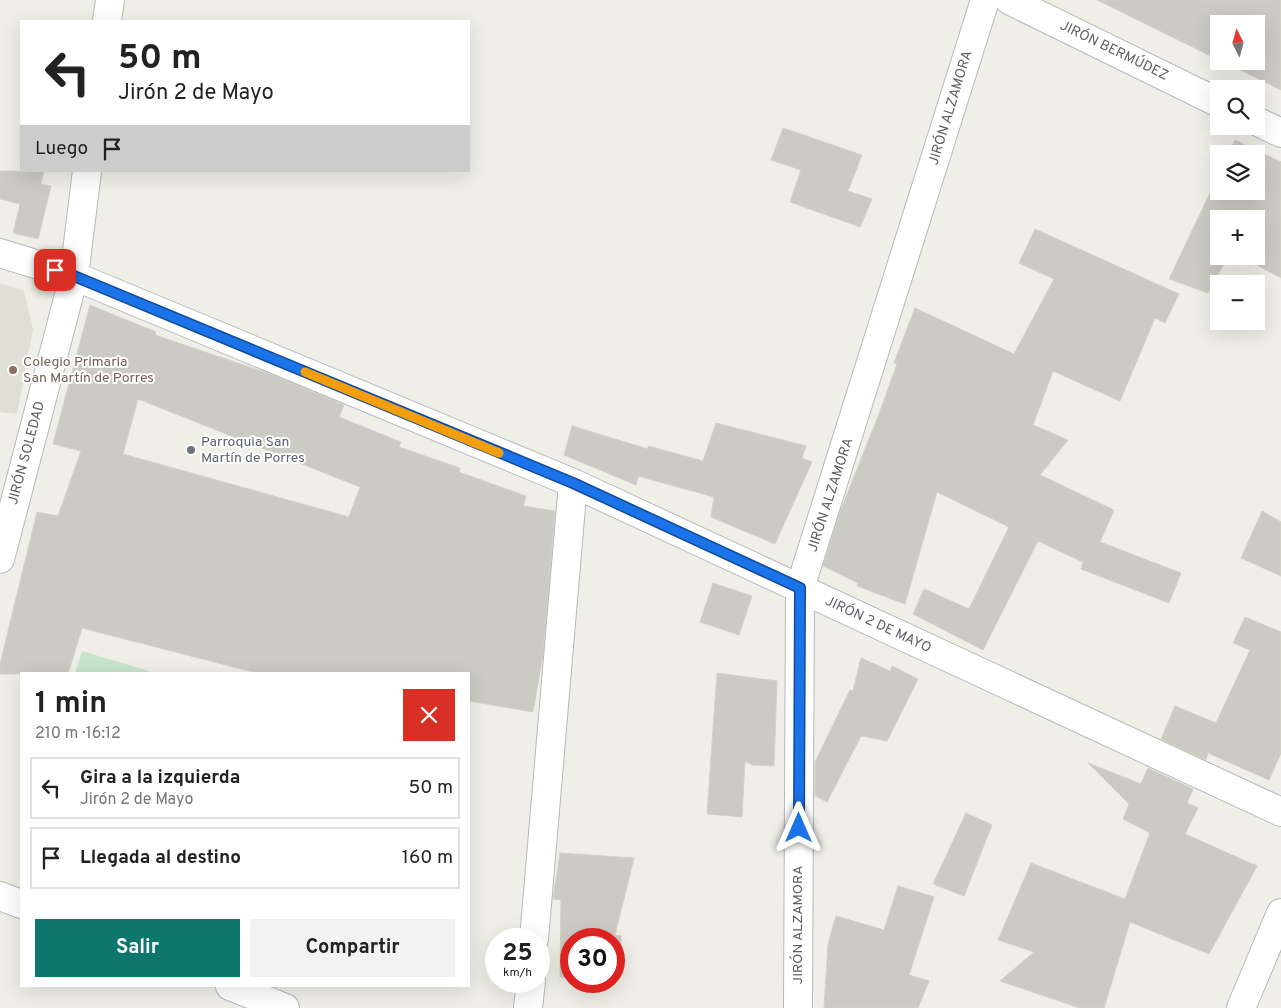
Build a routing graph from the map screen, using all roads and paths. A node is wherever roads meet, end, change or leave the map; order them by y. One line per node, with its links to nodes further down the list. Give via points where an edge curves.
1 (110, 0): 4 (street)
2 (985, 0): 13 (street, JIRÓN ALZAMORA)
3 (1009, 0): 5 (street, JIRÓN BERMÚDEZ)
4 (107, 20)
5 (1210, 99)
6 (1265, 125): 7 (street)
7 (1281, 133)
8 (87, 172): 10 (street, JIRÓN SOLEDAD)
9 (0, 253): 10 (street, JIRÓN 2 DE MAYO)
10 (74, 276): 11 (street, JIRÓN 2 DE MAYO); 12 (street, JIRÓN SOLEDAD)
11 (573, 483): 13 (street, JIRÓN 2 DE MAYO); 18 (street)
12 (0, 559)
13 (800, 588): 14 (street, JIRÓN 2 DE MAYO); 23 (street, JIRÓN ALZAMORA)
14 (1281, 812)
15 (0, 896): 16 (street)
16 (20, 904)
17 (1281, 912): 24 (street)
18 (535, 928)
19 (232, 987): 21 (street)
20 (529, 993): 22 (street)
21 (285, 1008)
22 (528, 1008)
23 (798, 1008)
24 (1241, 1008)

